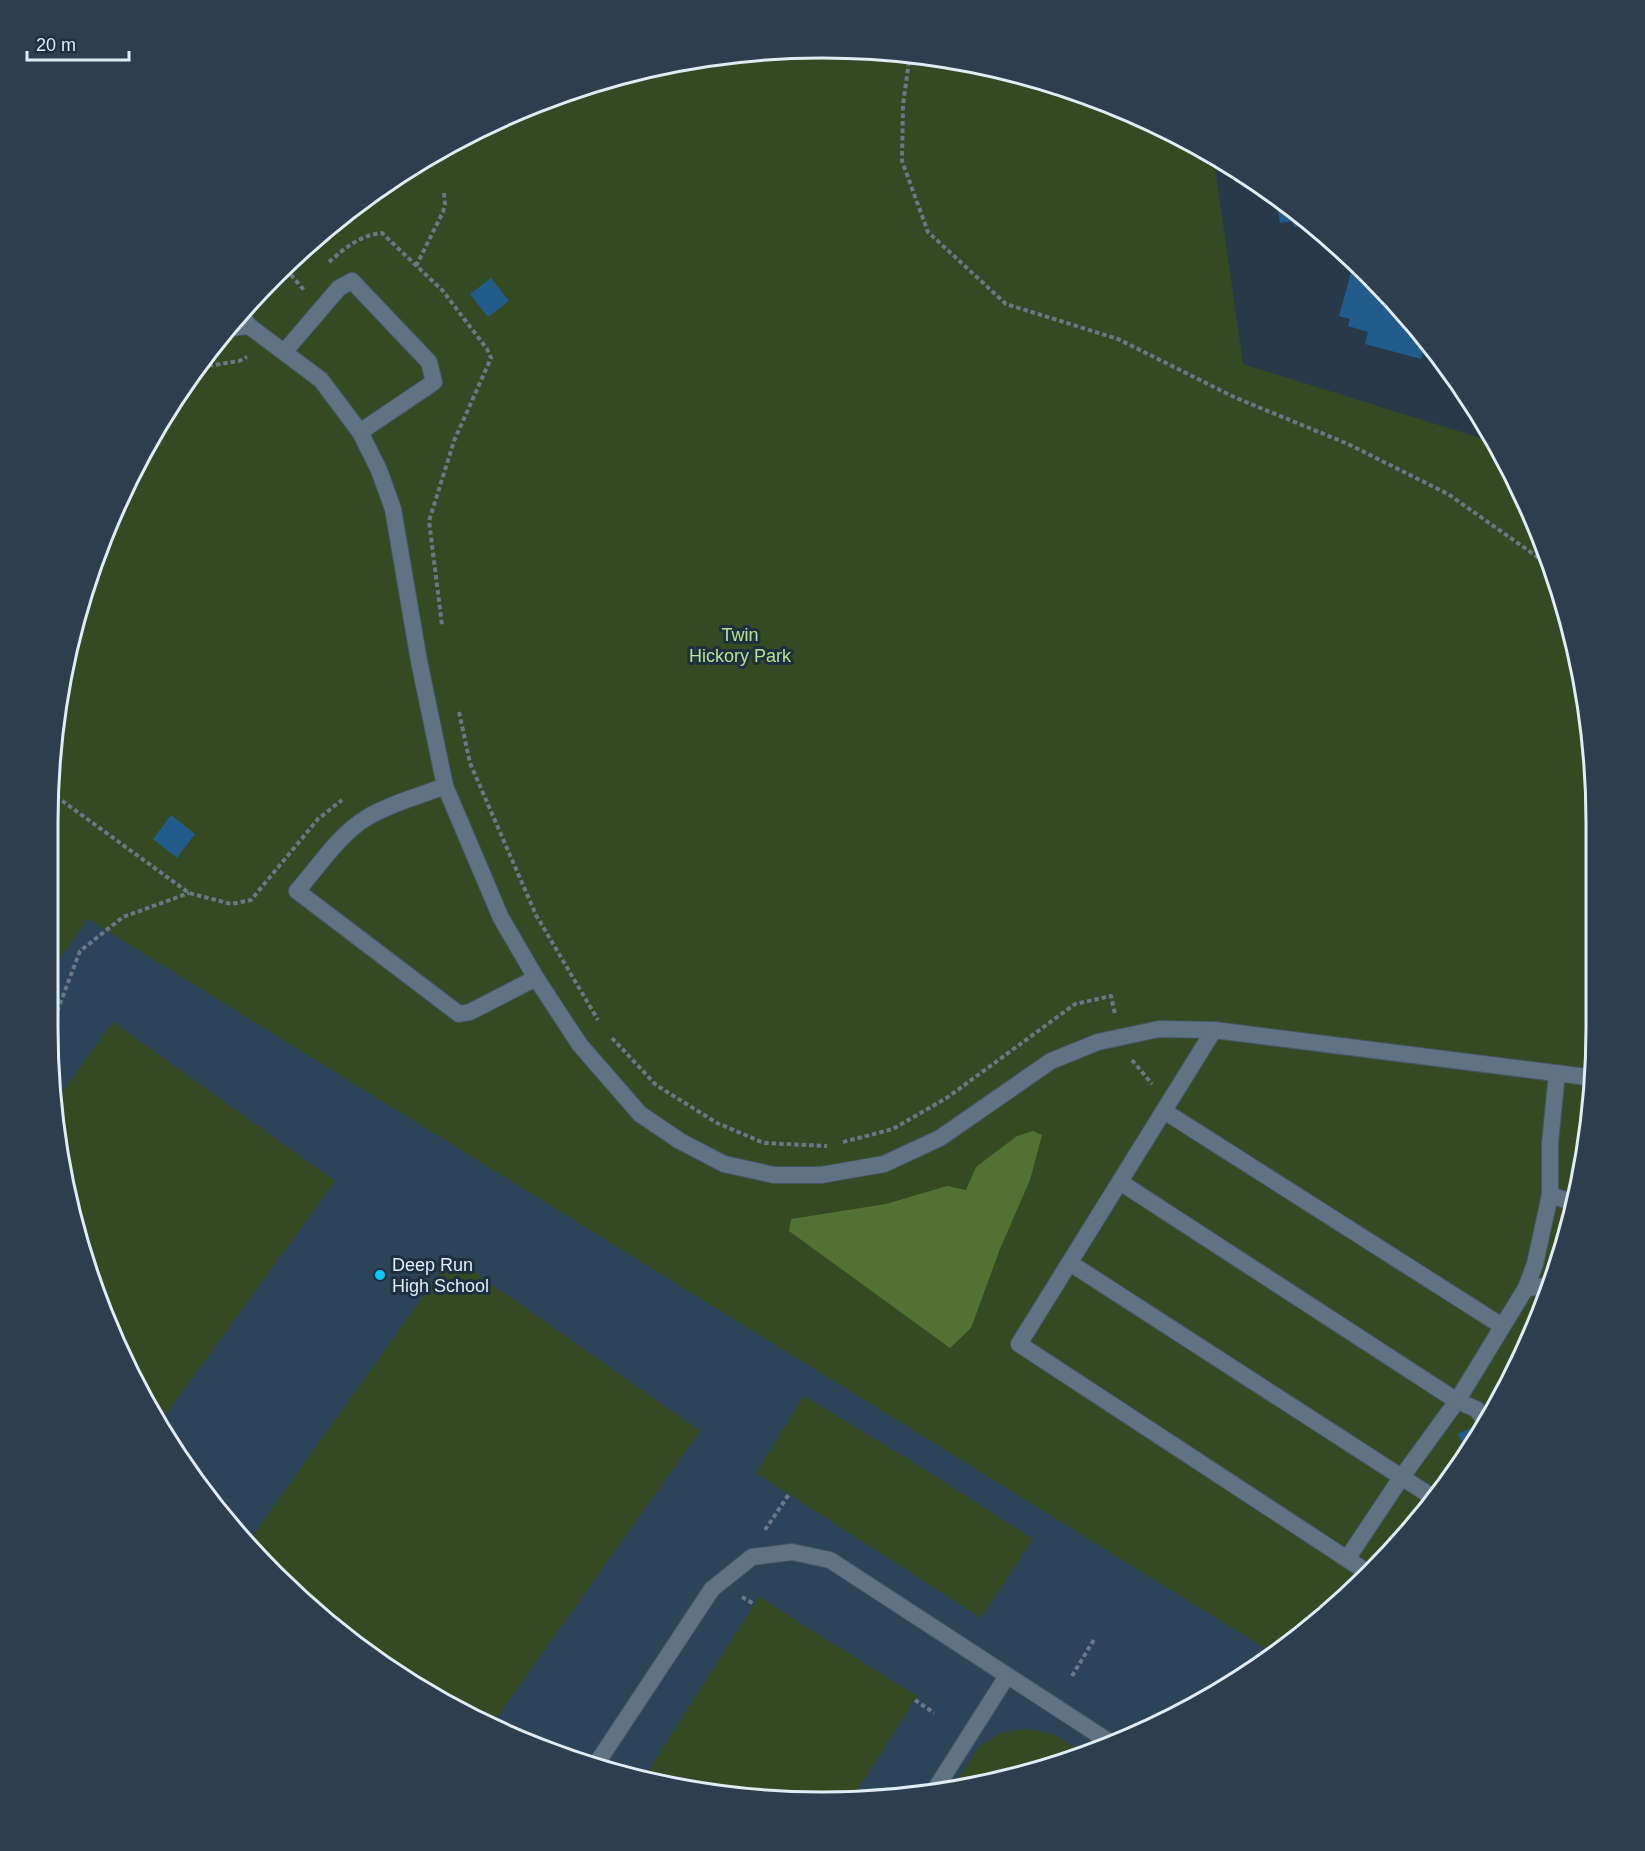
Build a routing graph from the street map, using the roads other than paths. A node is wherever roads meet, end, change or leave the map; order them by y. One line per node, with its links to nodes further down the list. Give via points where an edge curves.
1 (247, 320): 2 (lane)
2 (285, 351): 3 (lane, via 321,380); 3 (lane, via 339,288 352,281 429,362 434,382)
3 (360, 432): 4 (lane, via 393,509 419,661)
4 (446, 786): 5 (lane, via 501,918); 5 (lane, via 367,817 348,832 297,891 459,1014)
5 (536, 978): 6 (lane, via 580,1045 640,1114 724,1164 774,1174 821,1175 884,1164 940,1138 1051,1061 1098,1042 1160,1029)
6 (1214, 1030): 7 (lane); 9 (lane)
7 (1557, 1073): 8 (lane); 11 (lane)
8 (1585, 1077)
9 (1164, 1111): 10 (lane); 16 (lane)
10 (1120, 1182): 13 (lane); 17 (lane)
11 (1550, 1195): 12 (lane); 15 (lane)
12 (1566, 1200)
13 (1070, 1263): 19 (lane); 21 (lane, via 1019,1344)
14 (1541, 1287): 15 (lane)
15 (1526, 1288): 16 (lane)
16 (1502, 1326): 17 (lane)
17 (1457, 1401): 18 (lane); 19 (lane)
18 (1481, 1415)
19 (1401, 1478): 20 (lane); 21 (lane)
20 (1428, 1495)
21 (1347, 1559): 22 (lane)
22 (1363, 1569)
23 (1007, 1676): 24 (lane); 25 (lane, via 830,1560 792,1552 752,1557 712,1589); 26 (lane)
24 (1104, 1738)
25 (600, 1759)
26 (939, 1783)

